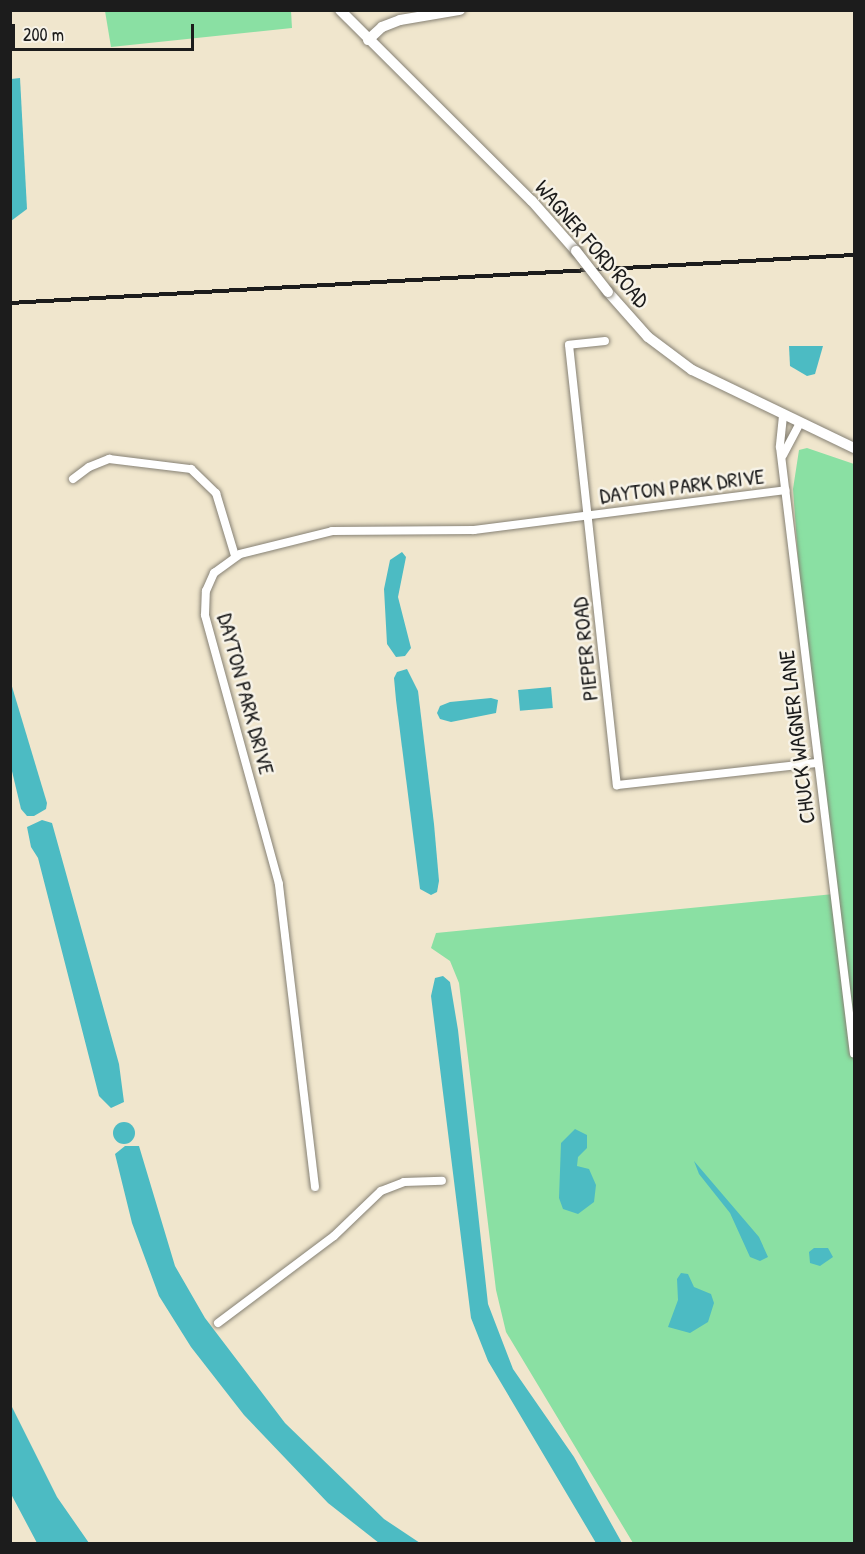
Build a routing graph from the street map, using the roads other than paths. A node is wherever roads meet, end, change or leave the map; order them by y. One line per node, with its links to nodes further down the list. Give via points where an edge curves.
1 (340, 10): 3 (main road, WAGNER FORD ROAD)
2 (460, 10): 3 (main road, via 400,20 382,27)
3 (368, 40): 5 (main road, WAGNER FORD ROAD, bridge, via 532,201 636,325 673,358)
4 (605, 341): 11 (street, PIEPER ROAD, via 569,345)
5 (783, 416): 6 (main road, WAGNER FORD ROAD); 8 (street, CHUCK WAGNER LANE, via 779,438)
6 (800, 423): 7 (main road, WAGNER FORD ROAD); 8 (street)
7 (855, 448)
8 (783, 455): 10 (street, CHUCK WAGNER LANE)
9 (73, 479): 12 (street, via 89,466 109,459 191,469 216,493)
10 (785, 490): 11 (street, DAYTON PARK DRIVE); 13 (street, CHUCK WAGNER LANE)
11 (588, 517): 12 (street, DAYTON PARK DRIVE, via 474,530 332,531); 13 (street, PIEPER ROAD, via 617,785)
12 (235, 556): 16 (street, DAYTON PARK DRIVE, via 214,573 204,608 279,884)
13 (817, 763): 14 (street, CHUCK WAGNER LANE)
14 (855, 1054)
15 (442, 1180): 17 (street, via 404,1182 381,1191 334,1236)
16 (315, 1187)
17 (218, 1323)

